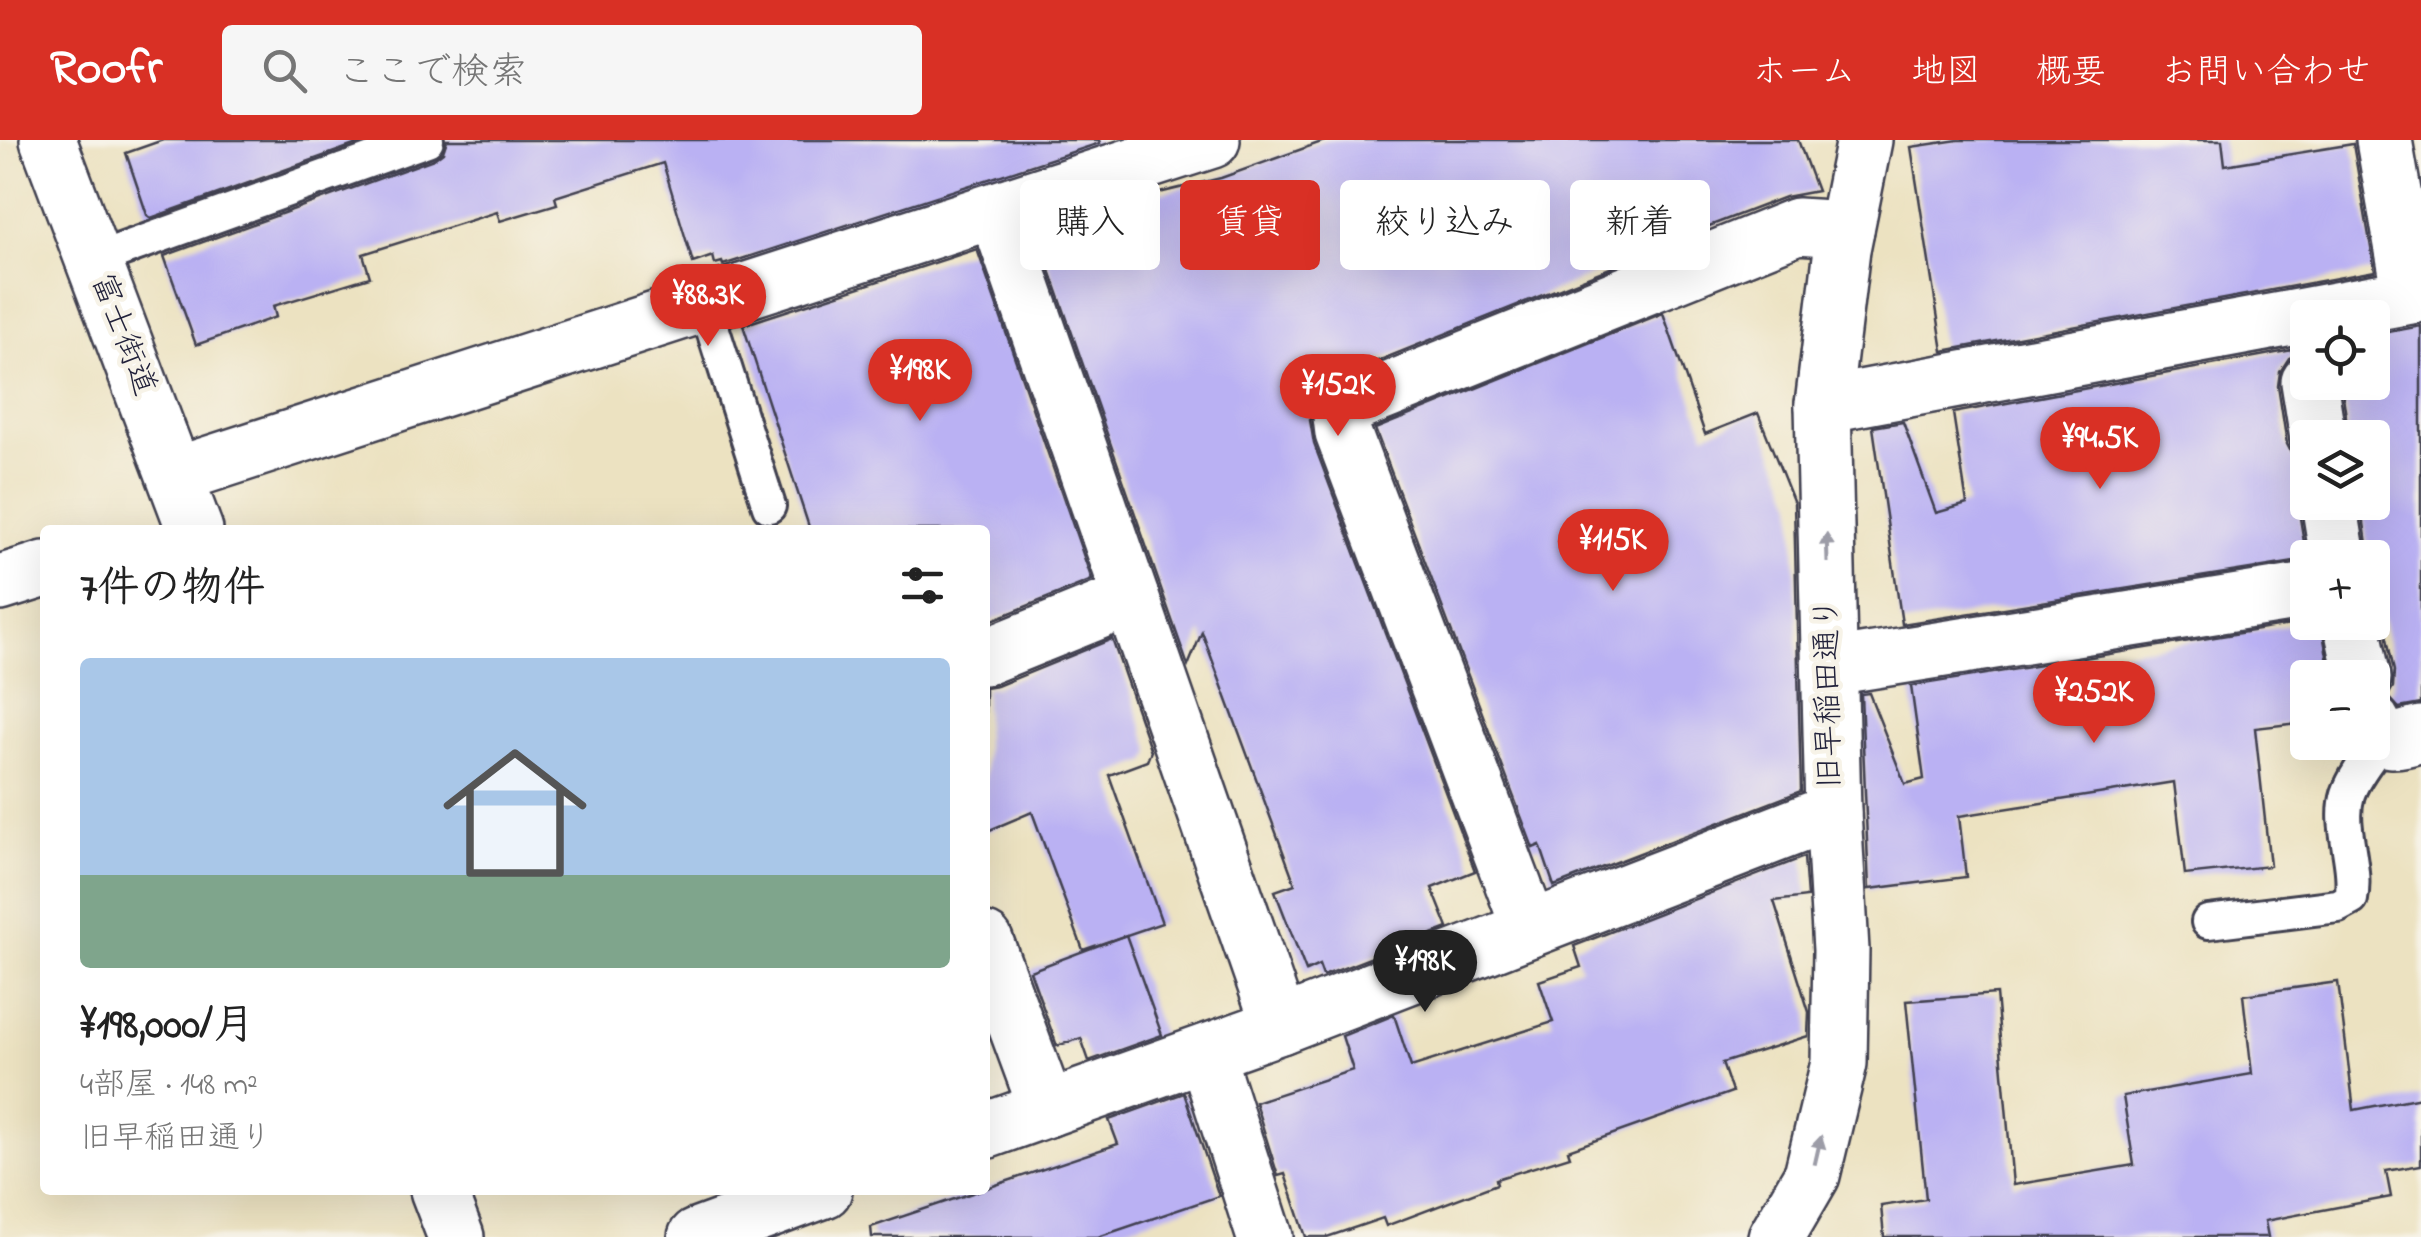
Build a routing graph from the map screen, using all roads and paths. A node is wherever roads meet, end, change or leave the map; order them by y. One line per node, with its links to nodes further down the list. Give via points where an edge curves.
1 (48, 140): 8 (street, 富士街道)
2 (427, 140): 8 (lane)
3 (1212, 140): 6 (street)
4 (1864, 140): 7 (street, 旧早稲田通り)
5 (2384, 140): 9 (street)
6 (997, 212): 11 (street); 19 (street)
7 (1846, 229): 13 (street, 旧早稲田通り); 25 (street, via 1797,226 1352,405 1340,417)
8 (93, 260): 15 (street, 富士街道)
9 (2416, 295): 10 (street)
10 (2388, 300)
11 (705, 305): 14 (lane); 15 (street)
12 (2290, 317): 13 (street)
13 (1823, 405): 21 (street, 旧早稲田通り, one-way to 13)
14 (769, 506)
15 (182, 514)
16 (40, 571): 17 (street)
17 (0, 584)
18 (2290, 593): 21 (street)
19 (1131, 598): 20 (street); 27 (street)
20 (990, 655)
21 (1831, 667): 23 (street, 旧早稲田通り)
22 (2392, 732): 24 (lane, via 2356,777 2345,809 2355,881 2351,899)
23 (1832, 812): 25 (street); 37 (street, 旧早稲田通り, one-way to 23, via 1812,1175 1839,1063 1841,950)
24 (2208, 922)
25 (1530, 929): 27 (street)
26 (990, 955): 29 (street)
27 (1280, 1026): 28 (street)
28 (1206, 1053): 29 (street); 36 (street)
29 (1046, 1108): 30 (street)
30 (990, 1129)
31 (440, 1195): 34 (street)
32 (815, 1195): 33 (street)
33 (754, 1227): 35 (street)
34 (456, 1237)
35 (696, 1237)
36 (1265, 1237)
37 (1776, 1237)

